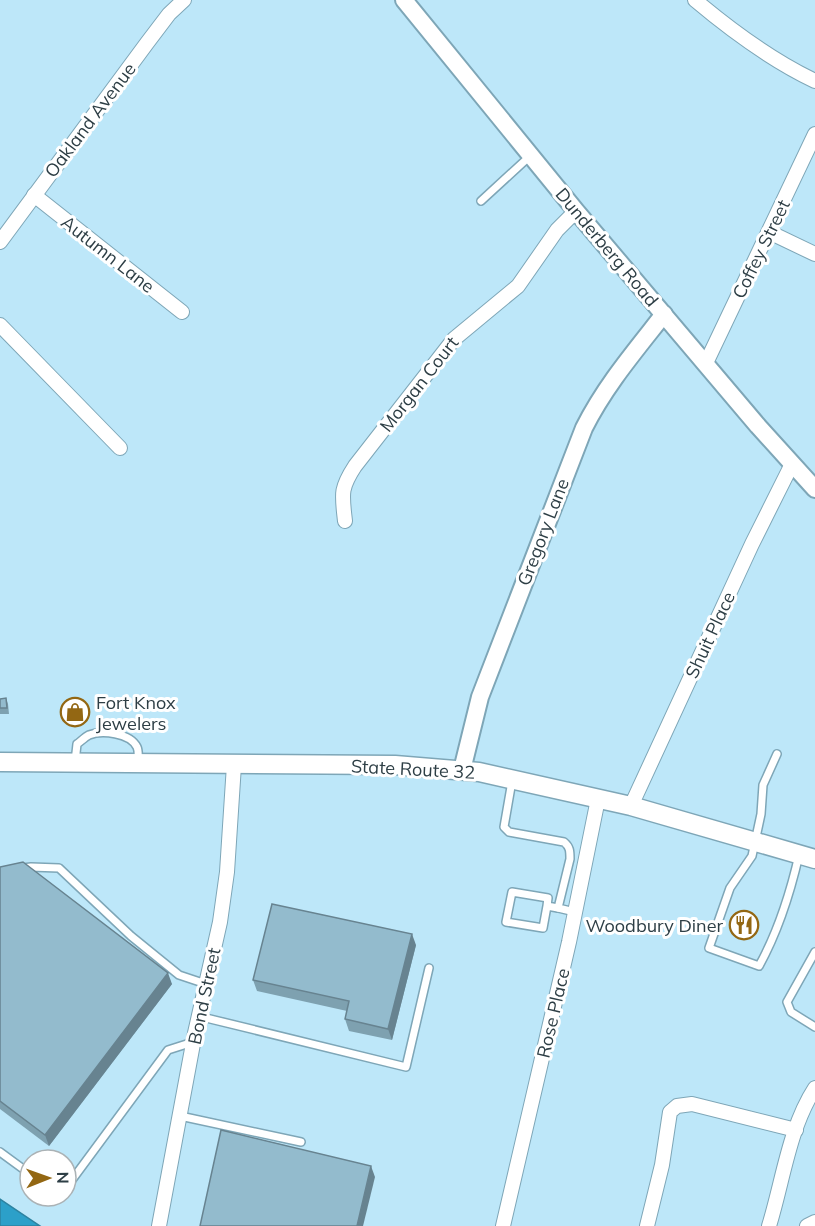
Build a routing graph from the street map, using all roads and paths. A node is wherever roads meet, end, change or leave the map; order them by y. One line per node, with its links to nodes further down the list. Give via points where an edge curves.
1 (184, 0): 7 (street, Oakland Avenue)
2 (404, 0): 6 (street, Dunderberg Road)
3 (695, 0): 4 (street, via 760,51)
4 (815, 81)
5 (815, 134): 10 (street, Coffey Street)
6 (530, 156): 8 (lane); 9 (street, Dunderberg Road)
7 (34, 195): 11 (street, Oakland Avenue); 13 (street, Autumn Lane)
8 (481, 201)
9 (576, 211): 14 (street, Dunderberg Road); 20 (street, Morgan Court, via 557,230 518,286 454,339 355,466 344,483)
10 (769, 232): 12 (street); 16 (street, Coffey Street)
11 (0, 242)
12 (815, 254)
13 (182, 312)
14 (664, 314): 16 (street, Dunderberg Road); 26 (street, Gregory Lane, via 612,380 584,428 480,697)
15 (0, 325): 17 (street)
16 (706, 363): 18 (street, Dunderberg Road)
17 (120, 448)
18 (792, 464): 19 (street, Dunderberg Road); 29 (street, Shuit Place)
19 (815, 489)
20 (345, 521)
21 (777, 754): 30 (lane, via 763,785)
22 (0, 762): 23 (main road, State Route 32)
23 (74, 764): 24 (main road, State Route 32); 24 (lane, via 77,744 88,735 99,733 130,738 138,748)
24 (138, 765): 25 (main road, State Route 32)
25 (234, 765): 26 (main road, State Route 32, via 395,765); 38 (street, Bond Street, via 227,872)
26 (462, 770): 27 (main road, State Route 32)
27 (513, 778): 28 (main road, State Route 32); 34 (lane, via 503,824 506,831 564,842 570,850)
28 (598, 799): 29 (main road, State Route 32); 35 (street, Rose Place)
29 (631, 806): 30 (main road, State Route 32)
30 (756, 843): 31 (main road, State Route 32); 31 (lane, via 752,856 730,888 710,948 759,966)
31 (811, 857)
32 (10, 871): 38 (lane, via 59,868 171,969)
33 (547, 906): 33 (lane, via 548,898 512,892 506,922 543,928); 34 (lane)
34 (558, 908): 35 (lane)
35 (575, 912): 51 (street, Rose Place)
36 (815, 952): 40 (lane, via 787,1002 790,1012)
37 (429, 968): 39 (lane, via 406,1067)
38 (206, 984): 39 (street, Bond Street)
39 (198, 1017): 41 (street, Bond Street)
40 (815, 1027)
41 (193, 1042): 43 (street, Bond Street); 48 (lane, via 168,1050)
42 (815, 1089): 44 (street)
43 (180, 1116): 45 (lane); 50 (street, Bond Street)
44 (796, 1130): 52 (street, via 692,1104 677,1106 670,1112); 53 (street)
45 (301, 1142)
46 (0, 1152): 47 (lane)
47 (18, 1165)
48 (78, 1172)
49 (815, 1222): 54 (street)
50 (159, 1226)
51 (503, 1226)
52 (647, 1226)
53 (769, 1226)
54 (807, 1226)

